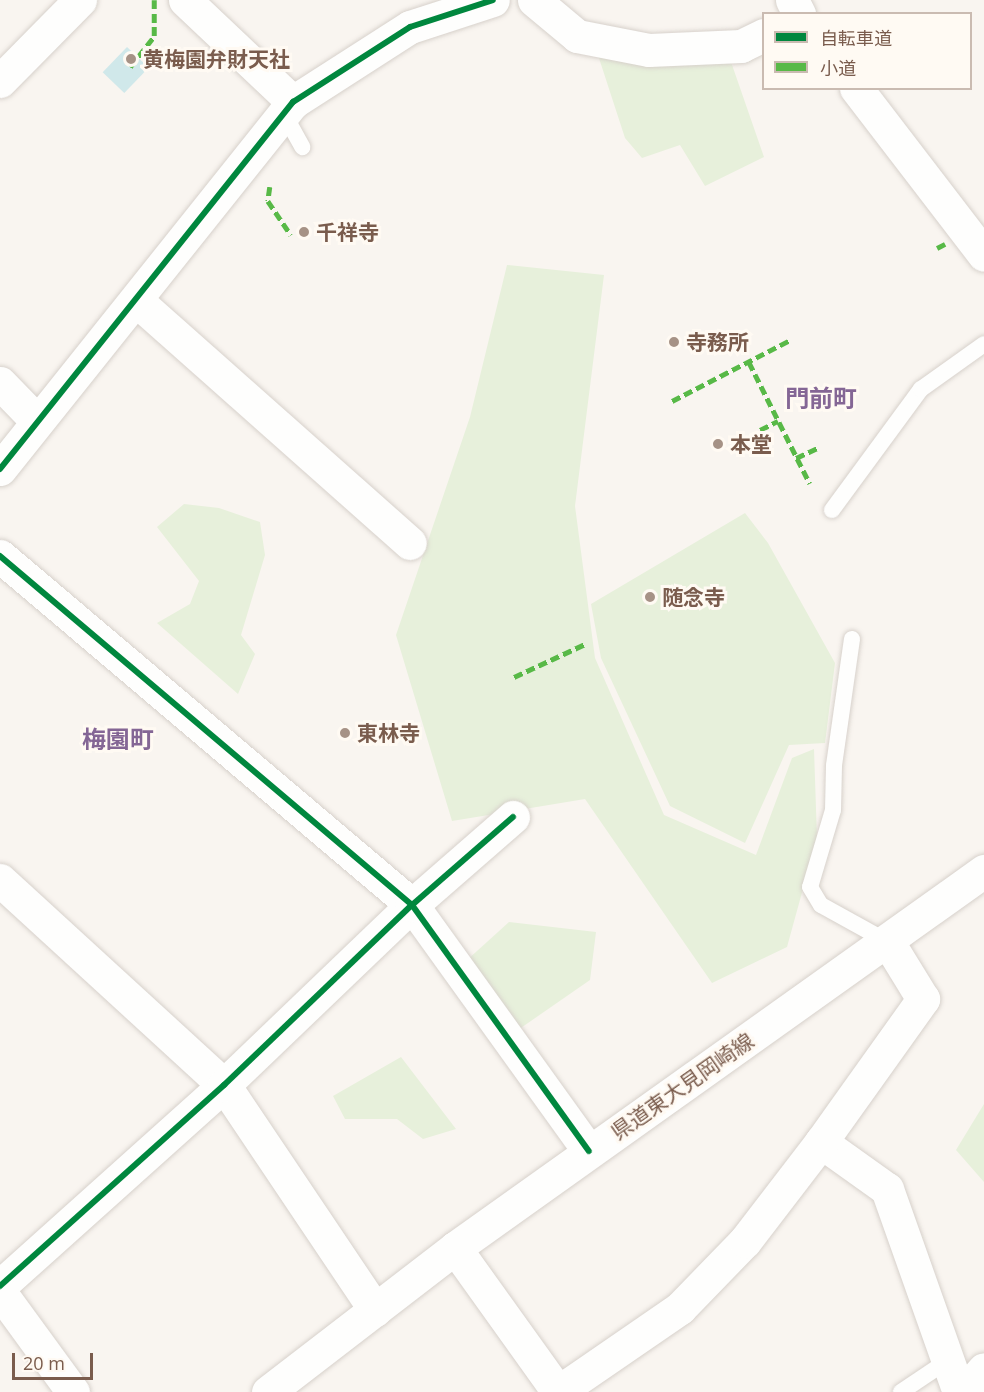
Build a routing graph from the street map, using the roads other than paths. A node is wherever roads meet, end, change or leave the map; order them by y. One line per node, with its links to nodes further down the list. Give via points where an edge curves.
1 (80, 0): 6 (street)
2 (184, 0): 8 (street)
3 (492, 0): 8 (street, via 410,27)
4 (534, 0): 5 (street, via 577,36 649,50 741,46)
5 (762, 36)
6 (0, 81)
7 (858, 90): 10 (street)
8 (289, 108): 9 (lane); 11 (street)
9 (302, 147)
10 (978, 235)
11 (136, 300): 14 (street); 17 (street)
12 (984, 344): 16 (lane, via 921,389)
13 (0, 382): 14 (street)
14 (36, 420): 15 (street)
15 (0, 469)
16 (832, 510)
17 (410, 543)
18 (0, 556): 23 (street)
19 (852, 639): 24 (lane, via 834,766 833,810 810,887 821,905)
20 (513, 817): 23 (street)
21 (984, 871): 24 (street, 県道東大見岡崎線)
22 (0, 880): 25 (street)
23 (412, 905): 25 (street); 27 (street)
24 (888, 942): 26 (street, via 923,999); 27 (street, 県道東大見岡崎線)
25 (224, 1085): 29 (street); 31 (street)
26 (821, 1142): 32 (street, via 887,1189); 36 (street, via 745,1241 680,1308)
27 (589, 1151): 28 (street, 県道東大見岡崎線)
28 (455, 1248): 31 (street, 県道東大見岡崎線); 36 (street)
29 (0, 1286)
30 (0, 1292): 34 (street)
31 (375, 1310): 35 (street, 県道東大見岡崎線)
32 (947, 1361): 37 (lane); 38 (street)
33 (984, 1369): 39 (street)
34 (73, 1392)
35 (268, 1392)
36 (558, 1392)
37 (901, 1392)
38 (959, 1392)
39 (964, 1392)

